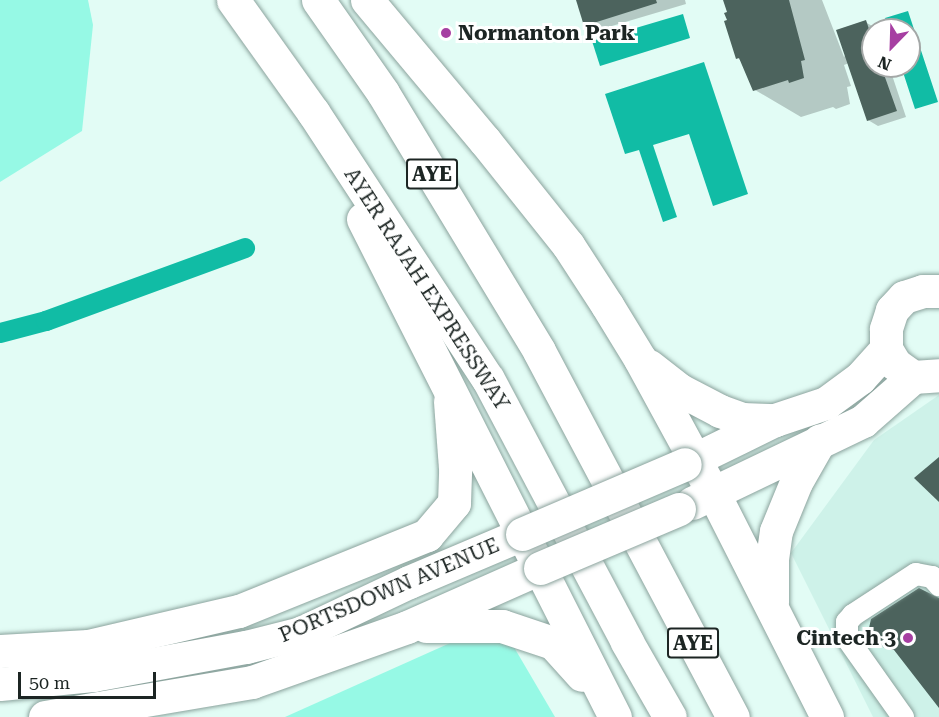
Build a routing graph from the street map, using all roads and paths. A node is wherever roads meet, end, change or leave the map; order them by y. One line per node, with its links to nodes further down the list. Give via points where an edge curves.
1 (233, 0): 4 (highway, AYER RAJAH EXPRESSWAY / AYE)
2 (318, 0): 27 (highway, AYE, via 383,93 539,351)
3 (367, 0): 7 (highway, via 568,245)
4 (313, 112): 9 (highway, via 395,287); 26 (highway, AYER RAJAH EXPRESSWAY / AYE, via 488,379)
5 (939, 291): 6 (highway, via 904,297 892,310 886,329)
6 (886, 349): 8 (highway, via 895,364); 10 (highway, via 860,378 826,403)
7 (640, 359): 10 (highway, via 680,390 720,411 742,419); 12 (highway)
8 (926, 376): 11 (highway, via 863,421)
9 (448, 386): 14 (highway); 15 (highway)
10 (776, 420): 12 (highway)
11 (820, 440): 13 (highway); 19 (highway, via 796,482 776,531)
12 (689, 462): 13 (highway); 15 (highway, PORTSDOWN AVENUE, bridge)
13 (708, 495): 16 (highway, PORTSDOWN AVENUE, bridge); 19 (highway)
14 (454, 503): 17 (highway, via 441,543); 21 (highway, via 427,535 239,611 87,646)
15 (522, 534): 16 (highway); 17 (highway, PORTSDOWN AVENUE)
16 (540, 568): 20 (highway, PORTSDOWN AVENUE); 23 (highway)
17 (409, 582): 22 (highway, PORTSDOWN AVENUE, via 301,633 246,647 93,675)
18 (939, 585): 28 (lane, via 932,577 916,574 847,622 847,638)
19 (772, 607): 24 (highway)
20 (408, 627): 23 (highway, via 502,626 553,643); 25 (highway, PORTSDOWN AVENUE, via 252,682)
21 (0, 651)
22 (0, 684)
23 (610, 709)
24 (828, 714)
25 (61, 716)
26 (670, 717)
27 (733, 717)
28 (903, 717)

